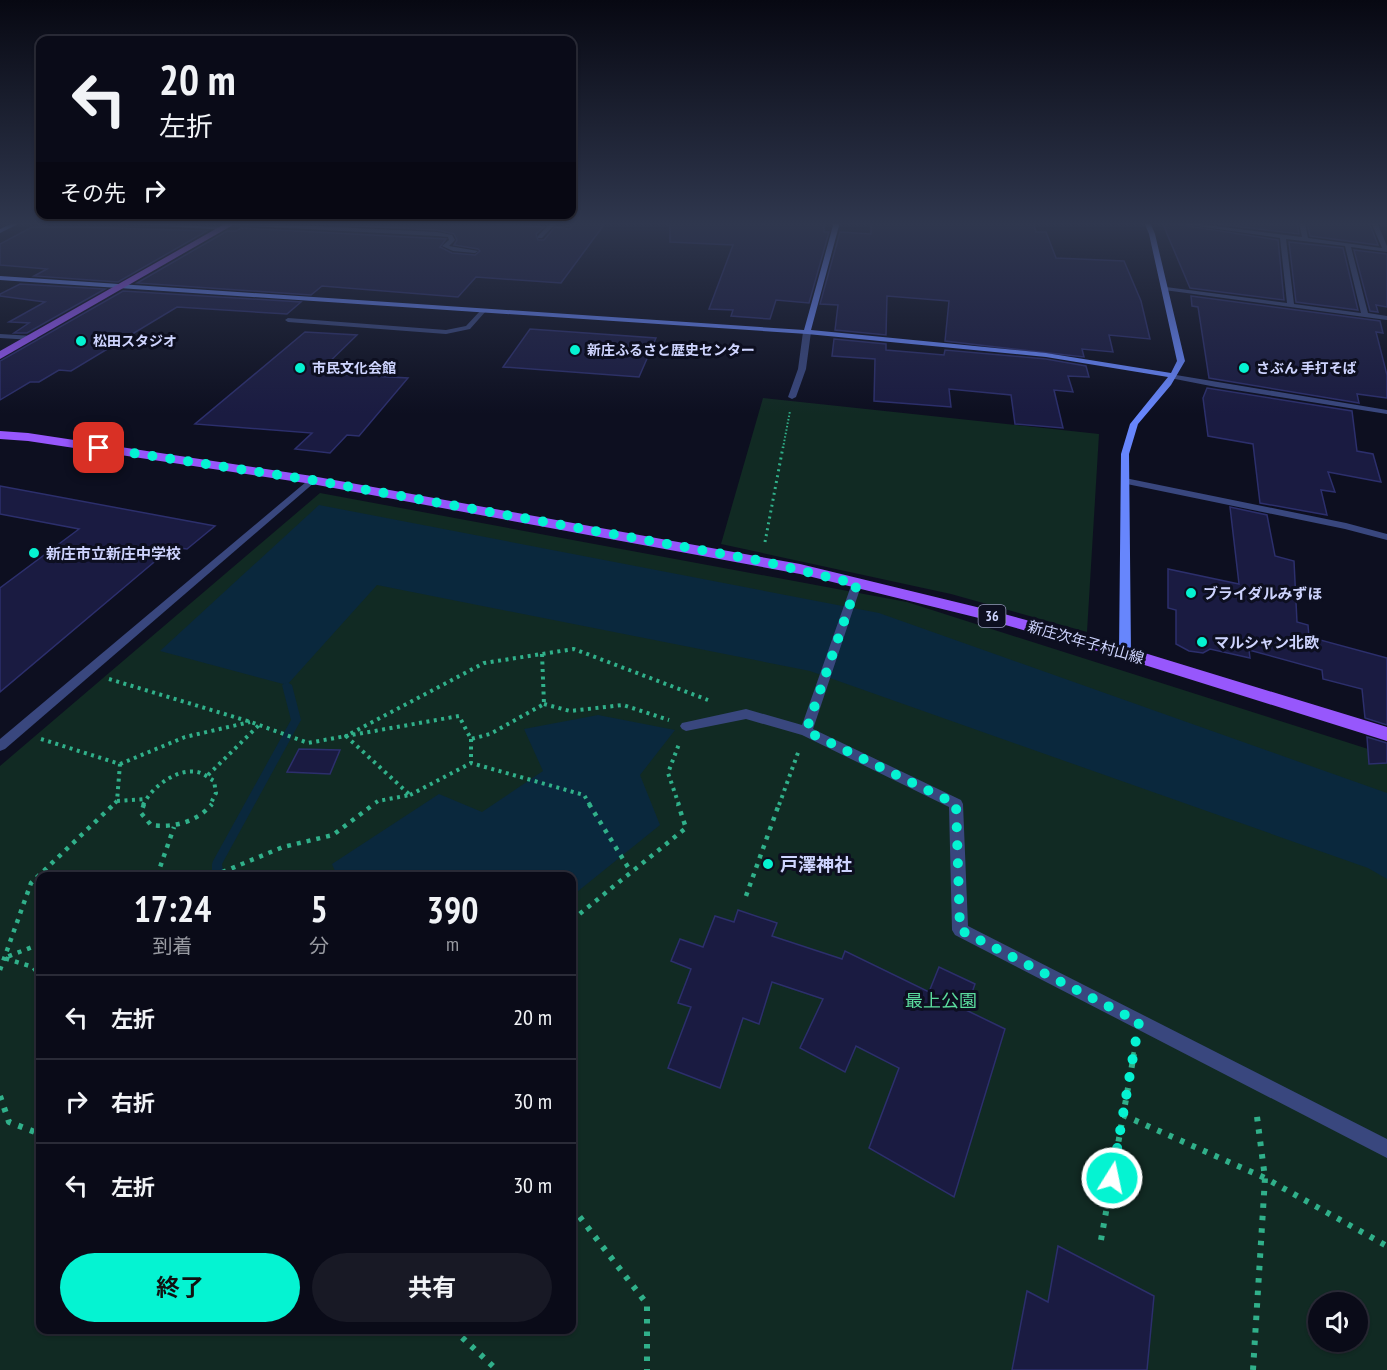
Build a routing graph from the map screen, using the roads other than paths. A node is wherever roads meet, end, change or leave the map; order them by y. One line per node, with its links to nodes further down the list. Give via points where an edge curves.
1 (126, 286): 8 (street); 14 (main road)
2 (820, 286): 12 (street)
3 (1165, 286): 6 (street)
4 (1289, 286): 7 (street)
5 (1358, 286): 9 (street)
6 (1166, 289): 7 (street); 16 (street, via 1180,361)
7 (1291, 305): 9 (street)
8 (483, 311): 11 (street, via 468,328 446,332); 12 (street)
9 (1365, 315): 10 (street)
10 (1387, 318)
11 (288, 320)
12 (807, 332): 16 (street, via 1046,355); 17 (street, via 802,369)
13 (0, 336): 14 (street)
14 (33, 338): 15 (main road)
15 (0, 356)
16 (1173, 376): 18 (street); 21 (street, via 1132,426 1125,454)
17 (792, 397)
18 (1387, 412)
19 (0, 435): 20 (main road, 新庄次年子村山線 / 36)
20 (312, 480): 23 (main road, 新庄次年子村山線 / 36, via 762,561); 28 (street)
21 (1125, 481): 22 (street); 24 (street)
22 (1387, 537)
23 (857, 584): 24 (main road, 新庄次年子村山線 / 36); 26 (street)
24 (1125, 653): 27 (main road, 新庄次年子村山線 / 36)
25 (686, 726): 26 (street, via 746,714)
26 (806, 731): 29 (street, via 956,804 960,930)
27 (1387, 734)
28 (0, 746)
29 (1387, 1149)

